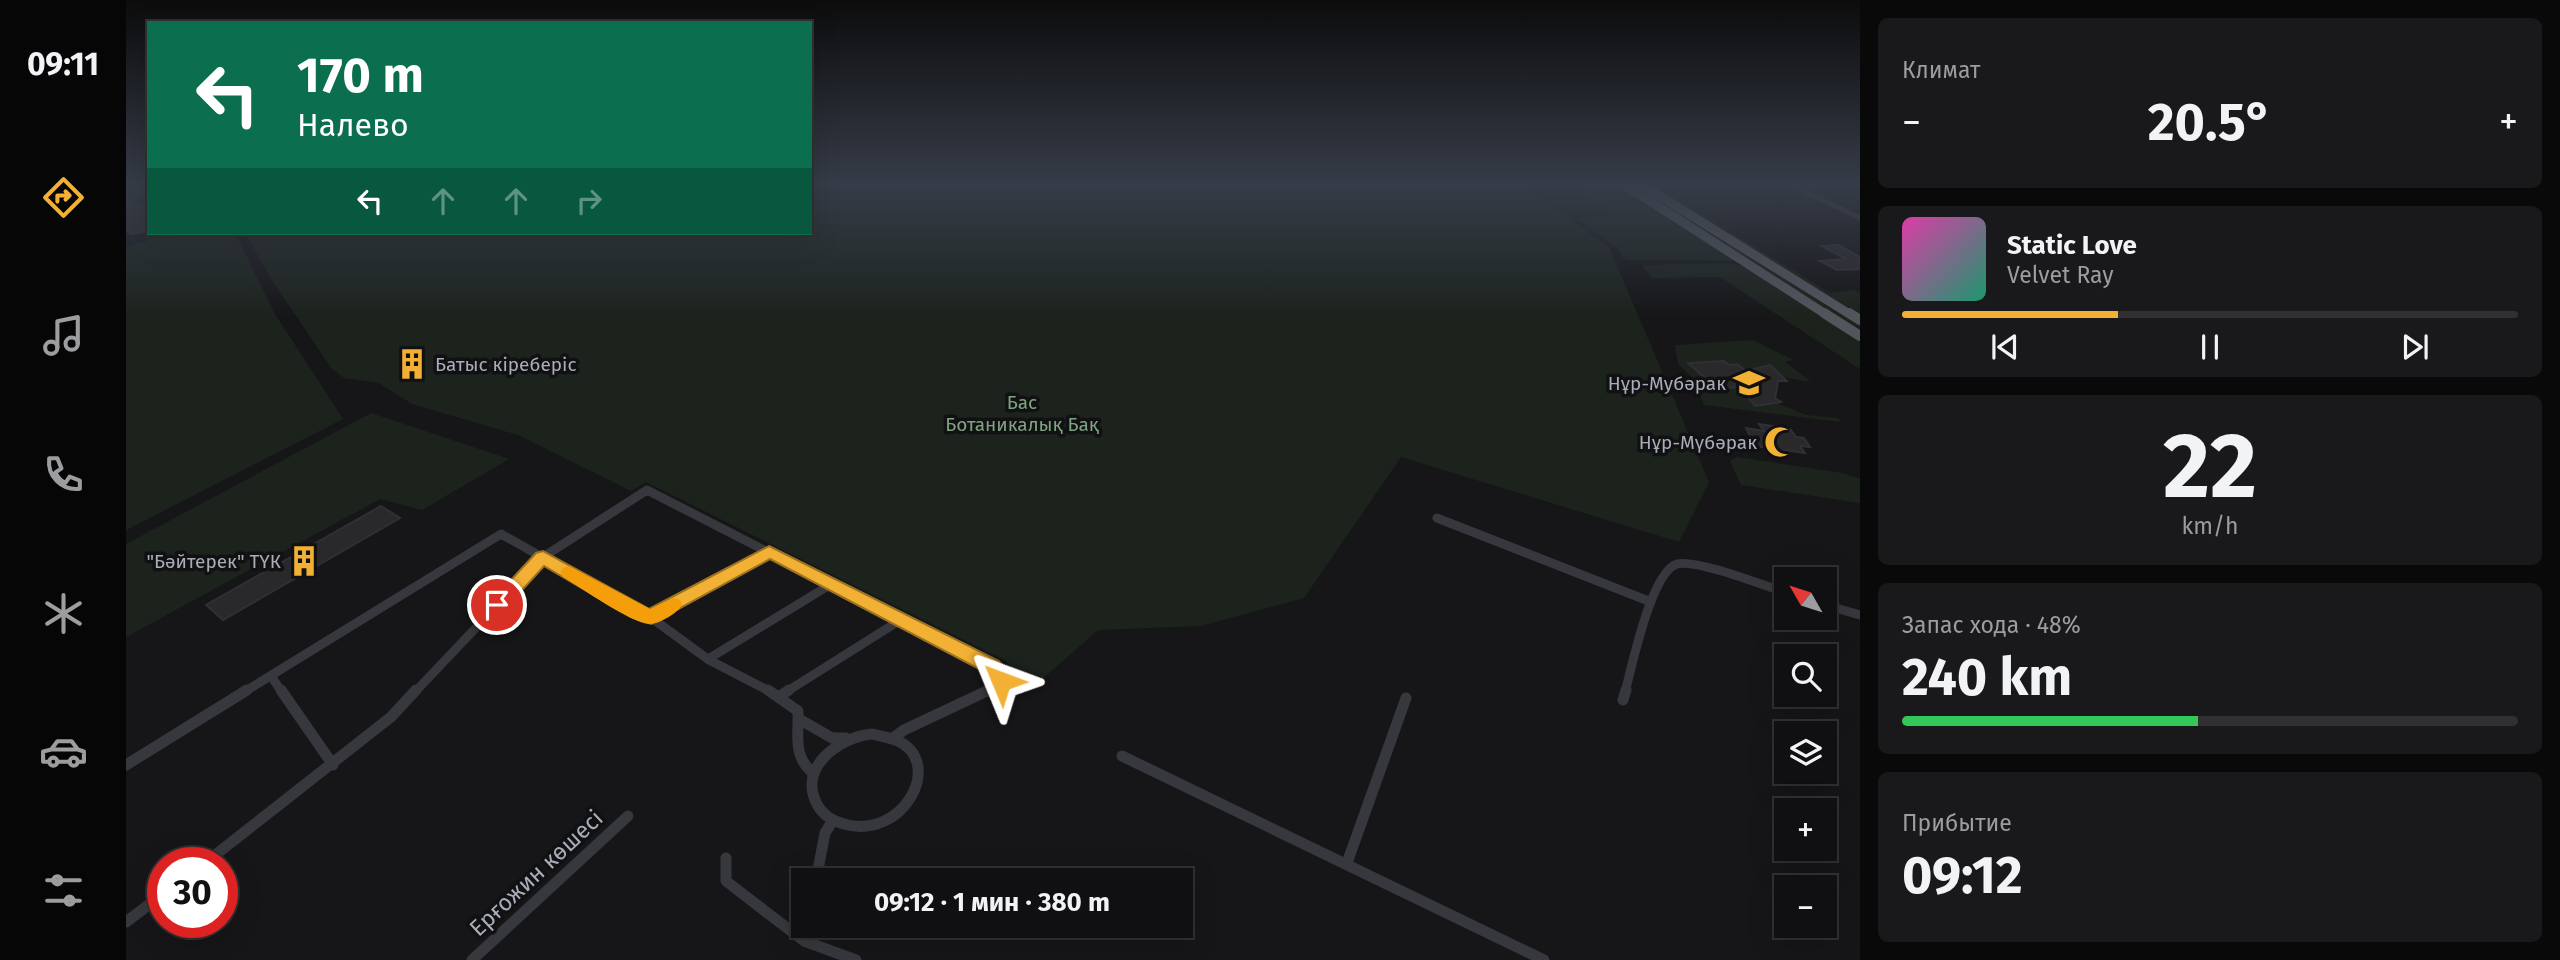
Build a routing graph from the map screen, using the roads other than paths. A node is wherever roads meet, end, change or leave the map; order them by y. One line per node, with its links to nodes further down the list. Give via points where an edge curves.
1 (1692, 228): 4 (main road)
2 (1711, 228): 3 (main road)
3 (1860, 320)
4 (1860, 336)
5 (1437, 518): 10 (street)
6 (769, 552): 7 (street, via 647,490); 8 (street); 13 (street)
7 (543, 557): 13 (street); 16 (street, via 501,534); 25 (street, via 391,717)
8 (833, 583): 14 (street); 15 (street)
9 (1774, 589): 10 (street, via 1676,564 1666,569)
10 (1651, 601): 19 (street)
11 (1838, 609): 12 (street)
12 (1860, 615)
13 (651, 617): 15 (street)
14 (902, 619): 17 (street); 22 (street, via 992,667 1001,681)
15 (708, 659): 17 (street)
16 (271, 676): 24 (street); 25 (street)
17 (780, 696): 20 (street, via 798,711)
18 (1406, 698): 31 (street)
19 (1623, 699)
20 (799, 719): 21 (street, via 832,738); 26 (street, via 797,753 803,767)
21 (849, 738): 22 (street, via 872,734); 26 (street, via 826,752)
22 (893, 738): 28 (street, via 907,747 919,768 915,794 907,806 885,822 865,827)
23 (1122, 756): 31 (street)
24 (126, 765)
25 (333, 765): 29 (street)
26 (814, 774): 28 (street, via 815,800)
27 (628, 816): 37 (street, Ерғожин көшесі)
28 (833, 820): 32 (street, via 825,833)
29 (226, 847)
30 (726, 858): 36 (street, via 726,881)
31 (1347, 863): 39 (street)
32 (818, 868)
33 (147, 906): 34 (street)
34 (126, 922)
35 (811, 938): 36 (street)
36 (811, 944): 38 (street)
37 (472, 960)
38 (856, 960)
39 (1544, 960)

